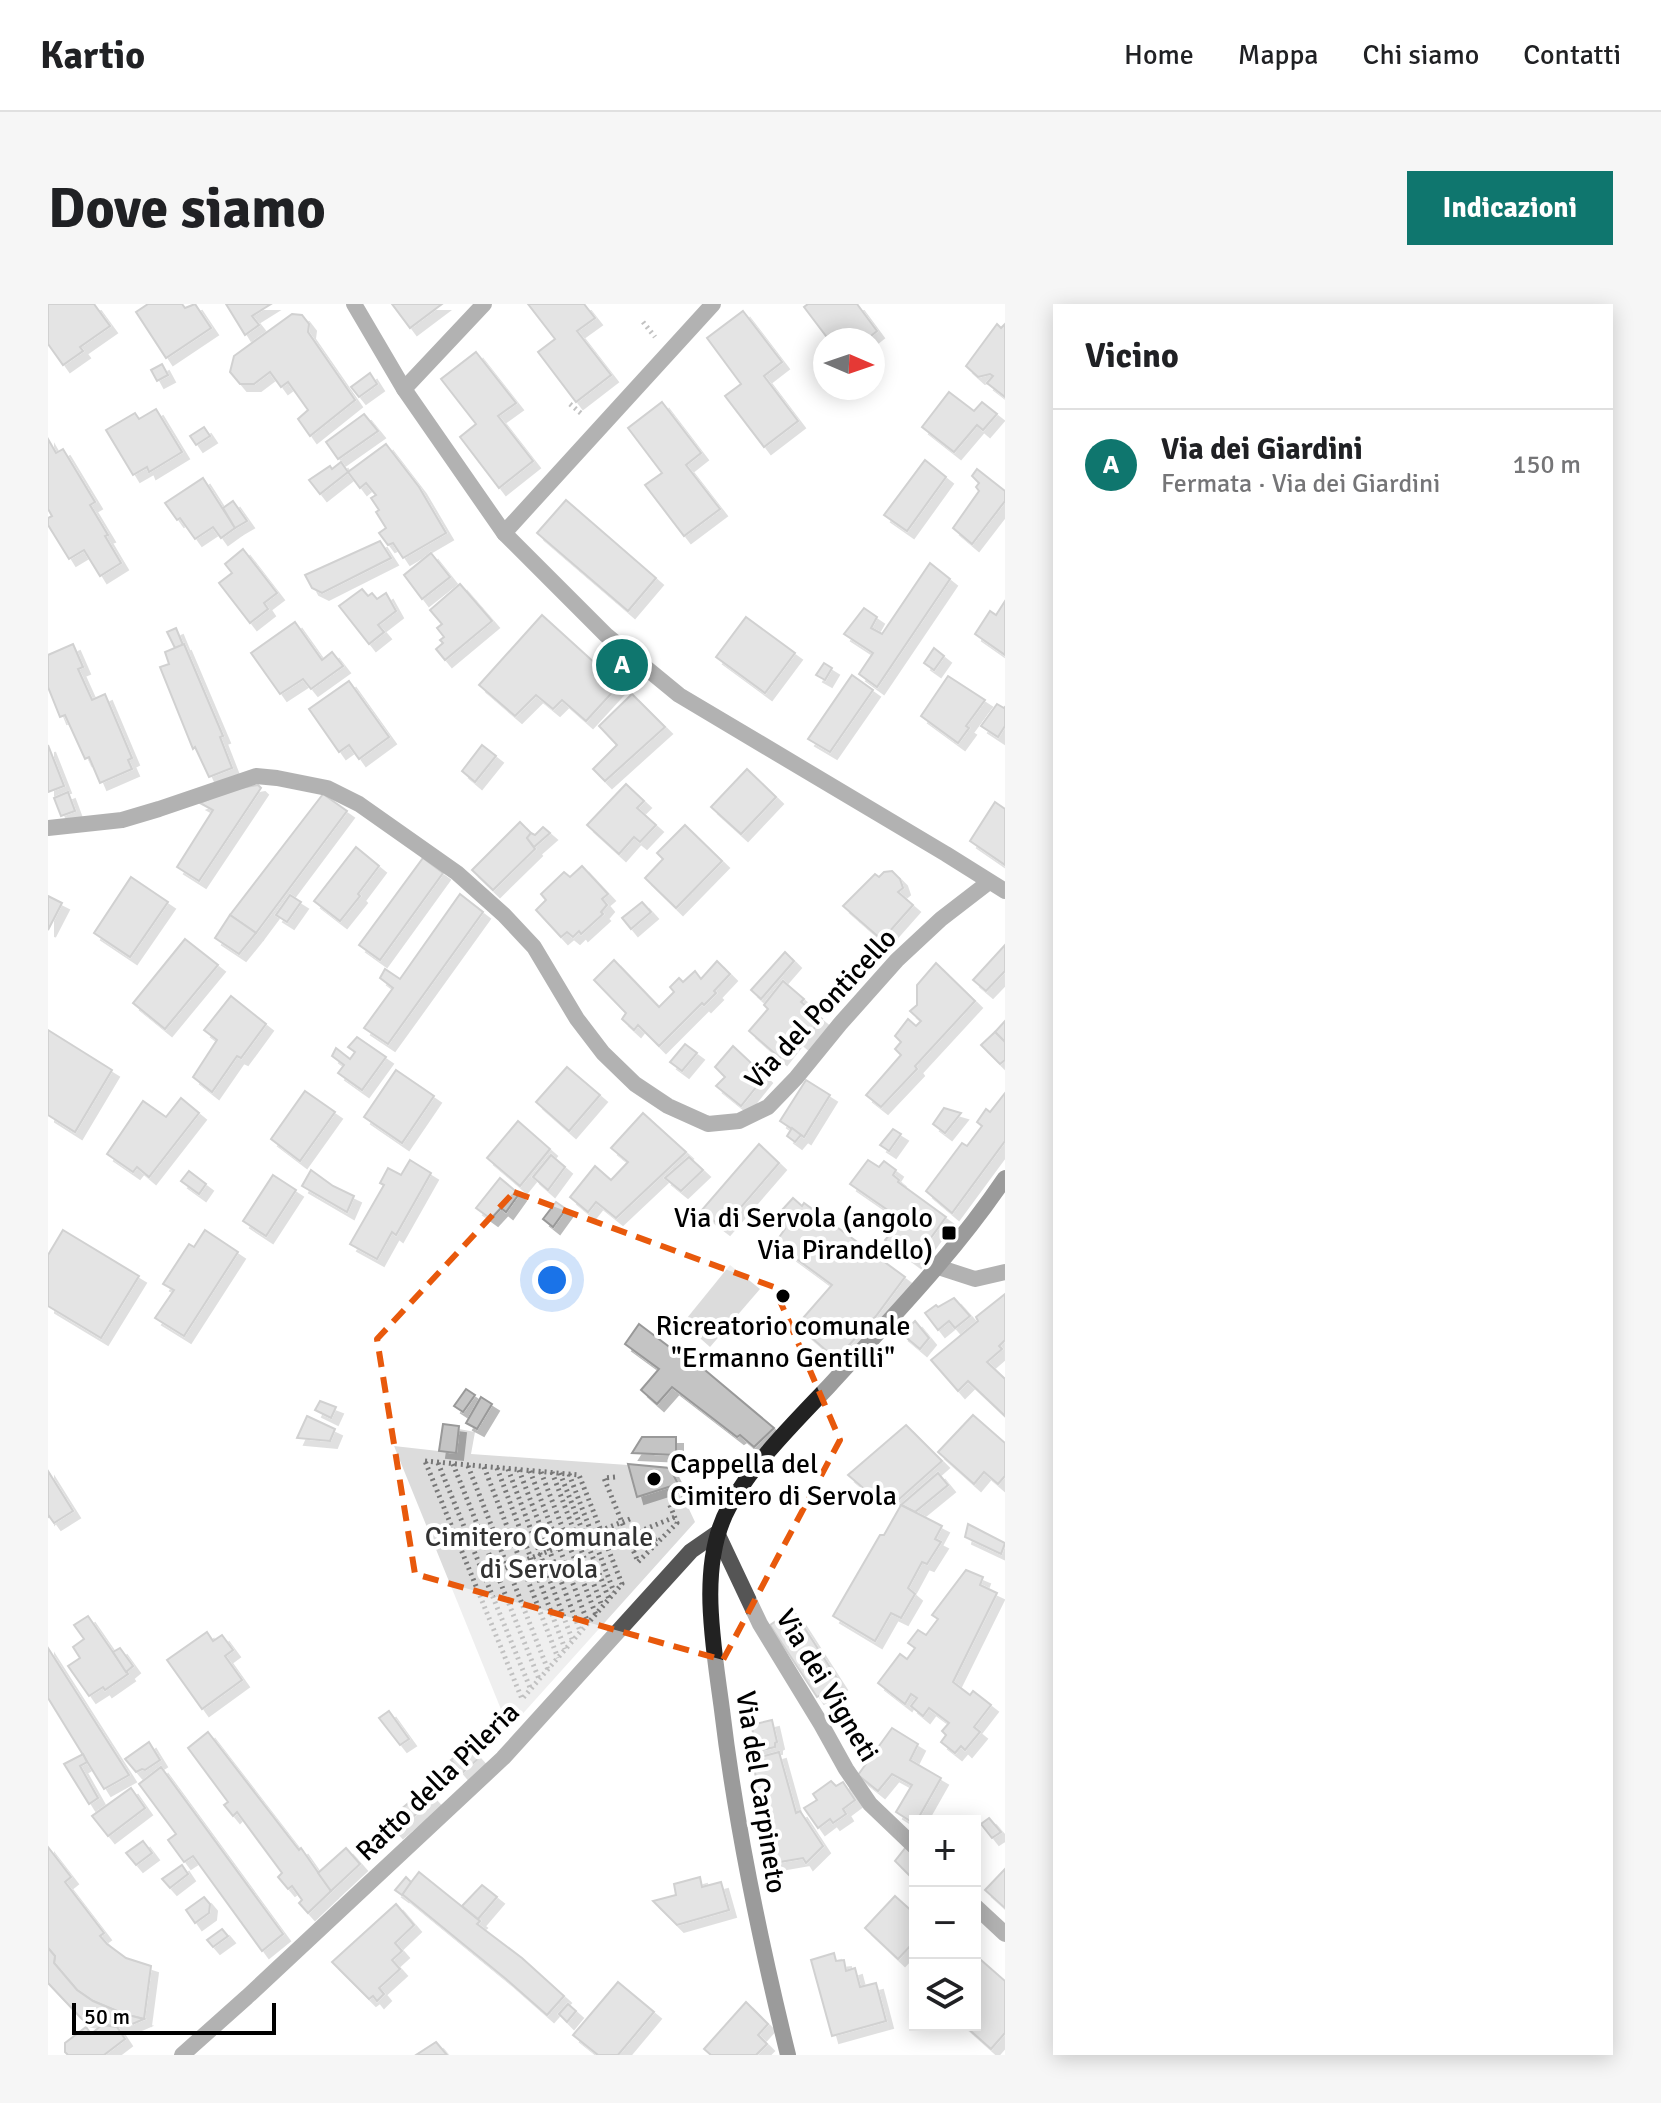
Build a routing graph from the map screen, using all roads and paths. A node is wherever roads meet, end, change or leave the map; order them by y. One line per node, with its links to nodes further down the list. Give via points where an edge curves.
1 (354, 304): 4 (street)
2 (484, 304): 4 (street)
3 (713, 304): 5 (street)
4 (404, 389): 5 (street)
5 (504, 533): 7 (street, via 606,635 679,695)
6 (48, 828): 7 (street, Via del Ponticello, via 122,820 256,776 327,788 359,804 457,873 534,947 603,1053 635,1084 708,1124 739,1121 768,1107 897,960)
7 (989, 882): 8 (street)
8 (1005, 891)
9 (1005, 1178): 10 (main road, Via del Carpineto)
10 (938, 1267): 11 (street, via 975,1279); 30 (main road, Via del Carpineto, via 783,1436 743,1485)
11 (1005, 1272)
12 (438, 1463): 13 (path); 44 (path); 45 (path, via 425,1461)
13 (453, 1464): 14 (path); 43 (path)
14 (468, 1466): 15 (path); 42 (path)
15 (484, 1467): 16 (path); 41 (path)
16 (497, 1468): 17 (path); 40 (path)
17 (508, 1469): 18 (path); 39 (path)
18 (519, 1470): 19 (path); 38 (path)
19 (530, 1471): 20 (path); 36 (path)
20 (541, 1472): 21 (path); 35 (path)
21 (552, 1472): 22 (path); 34 (path)
22 (560, 1473): 23 (path); 32 (path)
23 (569, 1474): 29 (path, via 579,1475); 32 (path)
24 (615, 1477): 28 (path, via 604,1478)
25 (687, 1496): 26 (path, via 669,1503)
26 (675, 1517): 31 (path, via 677,1523); 33 (path)
27 (630, 1519): 28 (path)
28 (622, 1522): 29 (path); 33 (path)
29 (600, 1531): 32 (path); 46 (path, via 622,1584)
30 (717, 1533): 58 (street, Via dei Vigneti, via 760,1624 846,1769 870,1804); 61 (street, Ratto della Pileria, via 691,1551 503,1758); 62 (main road, Via del Carpineto, via 710,1583 732,1792)
31 (665, 1535): 37 (path); 37 (path, via 638,1562)
32 (589, 1536): 34 (path); 46 (path); 47 (path)
33 (628, 1536): 37 (path)
34 (577, 1540): 35 (path); 48 (path)
35 (568, 1543): 36 (path); 49 (path)
36 (559, 1547): 38 (path); 50 (path)
37 (633, 1549)
38 (550, 1551): 39 (path); 51 (path)
39 (540, 1555): 40 (path); 52 (path)
40 (531, 1558): 41 (path); 53 (path)
41 (521, 1562): 42 (path); 54 (path)
42 (508, 1567): 43 (path); 55 (path)
43 (497, 1572): 44 (path); 56 (path)
44 (484, 1577): 45 (path); 57 (path)
45 (475, 1581): 57 (path, via 522,1699)
46 (615, 1593): 47 (path)
47 (609, 1599): 48 (path)
48 (603, 1607): 49 (path)
49 (596, 1615): 50 (path)
50 (588, 1623): 51 (path)
51 (580, 1631): 52 (path)
52 (573, 1640): 53 (path)
53 (565, 1649): 54 (path)
54 (558, 1658): 55 (path)
55 (548, 1670): 56 (path)
56 (539, 1679): 57 (path)
57 (531, 1690)
58 (909, 1841)
59 (981, 1912): 60 (street)
60 (1005, 1934)
61 (182, 2055)
62 (788, 2055)

